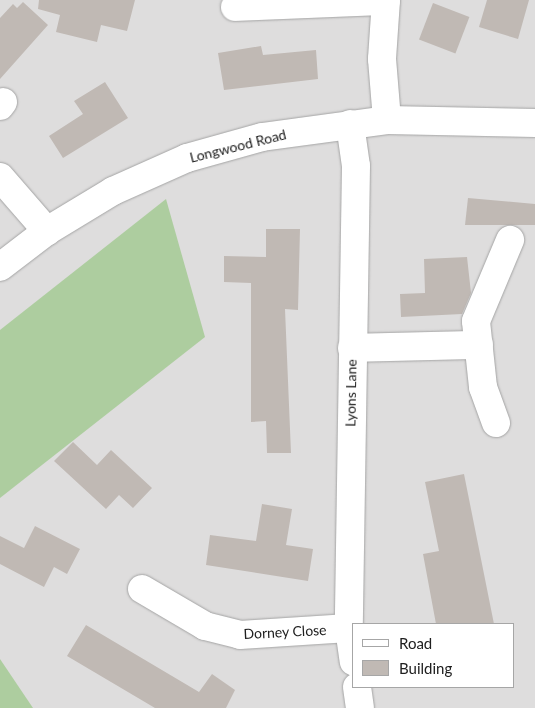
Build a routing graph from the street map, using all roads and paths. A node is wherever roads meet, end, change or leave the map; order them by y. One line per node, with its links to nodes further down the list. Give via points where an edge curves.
1 (386, 1): 2 (street); 3 (street, via 382,60)
2 (235, 8)
3 (387, 120): 4 (street, Longwood Road); 5 (street, Longwood Road)
4 (535, 123)
5 (350, 124): 7 (street, Longwood Road, via 262,137 187,158 113,191); 11 (street, Lyons Lane, via 356,166)
6 (0, 177): 7 (street)
7 (47, 231): 9 (street, Longwood Road)
8 (510, 240): 10 (street, via 476,321)
9 (0, 267)
10 (479, 345): 11 (street); 12 (street, via 482,387)
11 (352, 348): 14 (street, Lyons Lane)
12 (496, 423)
13 (142, 589): 14 (street, Dorney Close, via 206,626 240,635)
14 (349, 628): 15 (street, Lyons Lane)
15 (352, 648)
16 (357, 688): 17 (street)
17 (360, 708)

